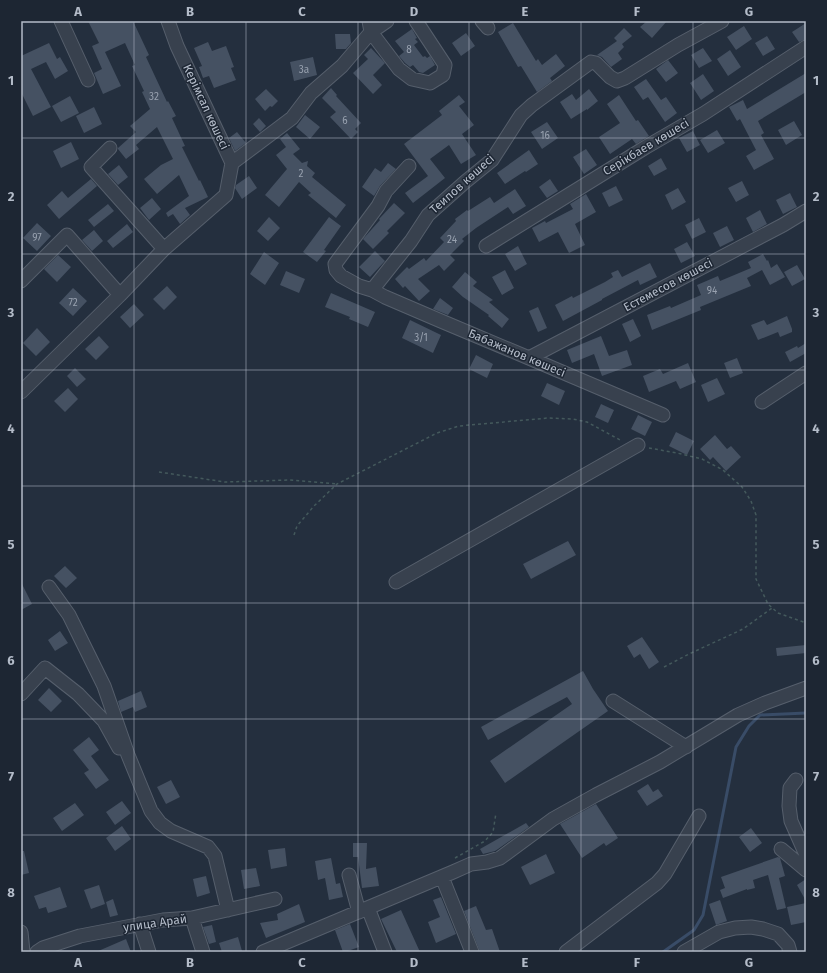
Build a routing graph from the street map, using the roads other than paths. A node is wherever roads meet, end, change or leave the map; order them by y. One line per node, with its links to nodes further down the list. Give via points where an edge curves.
1 (61, 21): 8 (street)
2 (168, 21): 10 (street, Керімсал көшесі, via 177,46)
3 (387, 21): 6 (street)
4 (416, 21): 6 (street, via 445,65 444,75 430,83 412,80 399,69)
5 (722, 21): 16 (street, Теипов көшесі, via 617,81 592,62 532,105 521,115 492,160 428,215)
6 (370, 26): 10 (street, via 342,66 311,93 292,118)
7 (806, 47): 13 (street, Серікбаев көшесі, via 703,114)
8 (88, 80)
9 (110, 148): 14 (street, via 91,166)
10 (232, 163): 14 (street, Керімсал көшесі, via 226,195)
11 (409, 166): 16 (street, Бабажанов көшесі, via 386,191 378,206 335,264 341,276)
12 (806, 212): 18 (street, Естемесов көшесі)
13 (486, 246)
14 (164, 249): 17 (street)
15 (21, 281): 17 (street, via 67,235)
16 (372, 290): 18 (street, Бабажанов көшесі)
17 (120, 295): 20 (street)
18 (529, 358): 22 (street, Бабажанов көшесі)
19 (806, 374): 21 (street)
20 (21, 392)
21 (762, 402)
22 (663, 415)
23 (638, 445): 24 (street)
24 (396, 582)
25 (49, 587): 30 (street, via 69,616 104,686)
26 (806, 688): 29 (street, via 738,716)
27 (21, 694): 30 (street, via 45,668 78,694 104,721 121,751)
28 (613, 701): 29 (street)
29 (686, 747): 35 (street, via 553,819 500,858)
30 (128, 755): 39 (street, via 151,811 160,823 170,831 208,847 215,856)
31 (796, 780): 34 (street, via 790,788 791,821)
32 (699, 816): 51 (street, via 657,883)
33 (781, 849): 36 (street)
34 (806, 855)
35 (449, 870): 40 (street); 50 (street)
36 (806, 870)
37 (349, 875): 40 (street)
38 (275, 899): 39 (street, улица Арай)
39 (228, 910): 41 (street, улица Арай)
40 (364, 910): 48 (street); 49 (street)
41 (192, 918): 42 (street, улица Арай); 47 (street)
42 (140, 924): 45 (street, улица Арай, via 80,936); 46 (street)
43 (21, 932): 44 (street)
44 (23, 952)
45 (37, 952)
46 (150, 952)
47 (203, 952)
48 (263, 952)
49 (385, 952)
50 (472, 952)
51 (566, 952)
52 (684, 952): 53 (street, via 718,932 750,927 778,934 788,945)
53 (790, 952)

